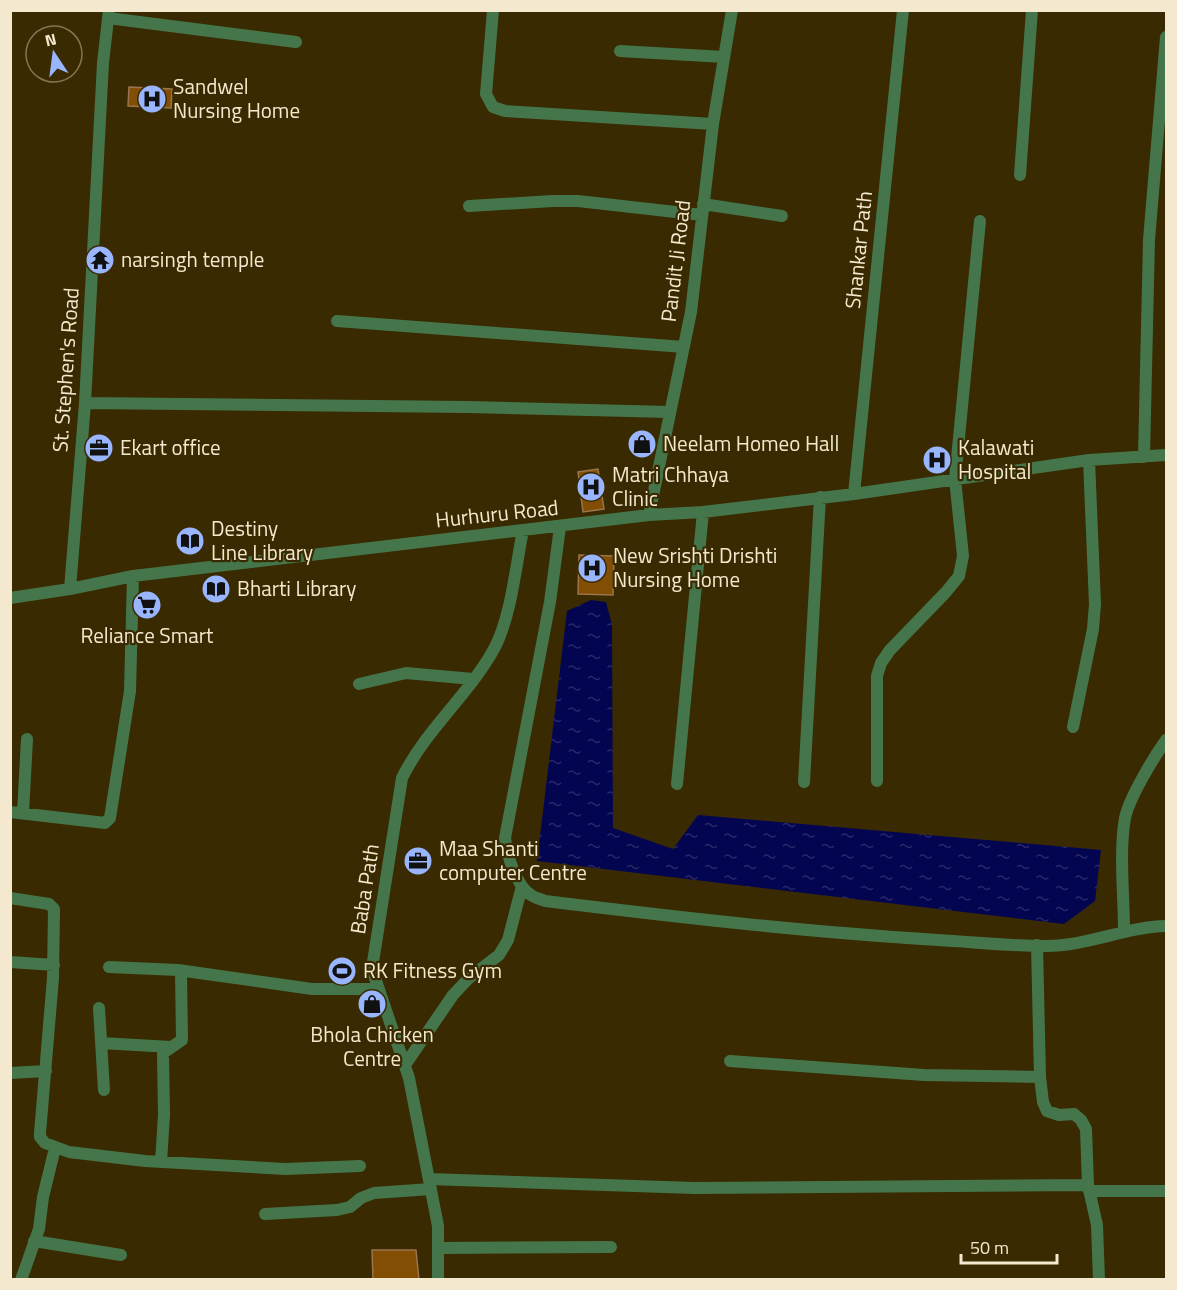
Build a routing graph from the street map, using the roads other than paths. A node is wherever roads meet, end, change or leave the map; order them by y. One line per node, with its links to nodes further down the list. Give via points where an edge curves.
1 (493, 10): 10 (street, via 486,94 493,106 506,111)
2 (732, 10): 9 (street, Pandit Ji Road)
3 (903, 10): 24 (street, Shankar Path)
4 (1032, 10): 11 (street)
5 (108, 14): 7 (street); 18 (street, St. Stephen's Road)
6 (1167, 37): 21 (street, via 1149,240)
7 (296, 42)
8 (620, 51): 9 (street)
9 (724, 57): 10 (street, Pandit Ji Road)
10 (713, 124): 13 (street, Pandit Ji Road)
11 (1020, 176)
12 (469, 206): 13 (street, via 578,201)
13 (703, 209): 14 (street); 17 (street, Pandit Ji Road)
14 (782, 216)
15 (980, 220): 23 (street)
16 (337, 321): 17 (street)
17 (684, 347): 19 (street, Pandit Ji Road)
18 (85, 404): 19 (street, via 467,406); 31 (street, St. Stephen's Road)
19 (670, 412): 27 (street, Pandit Ji Road)
20 (1167, 455): 21 (street, Hurhuru Road)
21 (1144, 457): 22 (street, Hurhuru Road)
22 (1089, 460): 23 (street, Hurhuru Road); 35 (street, via 1095,604)
23 (955, 479): 24 (street, Hurhuru Road); 38 (street, via 963,556 959,576 881,663 877,676)
24 (854, 494): 25 (street, Hurhuru Road)
25 (820, 497): 26 (street, Hurhuru Road); 39 (street)
26 (704, 512): 27 (street, Hurhuru Road); 40 (street)
27 (649, 515): 28 (street, Hurhuru Road)
28 (560, 527): 29 (street, Hurhuru Road); 42 (street, via 550,602 505,838 507,855)
29 (523, 530): 30 (street, Hurhuru Road); 33 (street, Baba Path, via 497,644)
30 (133, 576): 31 (street, Hurhuru Road); 41 (street, via 129,691 110,818 105,823)
31 (70, 589): 32 (street, Hurhuru Road)
32 (10, 598)
33 (473, 679): 34 (street, via 406,673); 51 (street, Baba Path, via 413,757 402,778 373,962)
34 (359, 684)
35 (1073, 728)
36 (27, 739): 41 (street)
37 (1167, 740): 45 (street, via 1125,816)
38 (877, 781)
39 (804, 782)
40 (677, 784)
41 (17, 813)
42 (522, 886): 46 (street, via 530,895 545,901 714,922 879,937); 56 (street, via 508,940 499,955 453,995)
43 (10, 898): 48 (street, via 52,906)
44 (1167, 926): 45 (street)
45 (1124, 931): 46 (street, via 1065,945)
46 (1037, 945): 59 (street)
47 (10, 962): 48 (street)
48 (54, 965): 57 (street)
49 (110, 967): 50 (street)
50 (181, 971): 51 (street, via 312,989); 54 (street, via 182,1040)
51 (380, 989): 56 (street, Baba Path)
52 (99, 1008): 53 (street)
53 (101, 1043): 54 (street); 60 (street)
54 (171, 1047): 62 (street, via 163,1057)
55 (730, 1061): 59 (street, via 924,1075)
56 (405, 1065): 64 (street, Baba Path)
57 (46, 1071): 58 (street); 61 (street, via 40,1137)
58 (10, 1072)
59 (1040, 1077): 65 (street, via 1042,1102 1047,1111 1074,1114 1086,1129)
60 (104, 1090)
61 (55, 1148): 62 (street); 68 (street)
62 (161, 1162): 63 (street, via 285,1169)
63 (360, 1166)
64 (430, 1184): 65 (street); 67 (street, via 374,1192 337,1210); 70 (street, Baba Path)
65 (1088, 1188): 66 (street); 74 (street, via 1097,1225)
66 (1167, 1191)
67 (265, 1214)
68 (34, 1241): 71 (street); 72 (street)
69 (611, 1247): 70 (street)
70 (438, 1248): 73 (street, Baba Path)
71 (121, 1255)
72 (21, 1280)
73 (438, 1280)
74 (1099, 1280)

